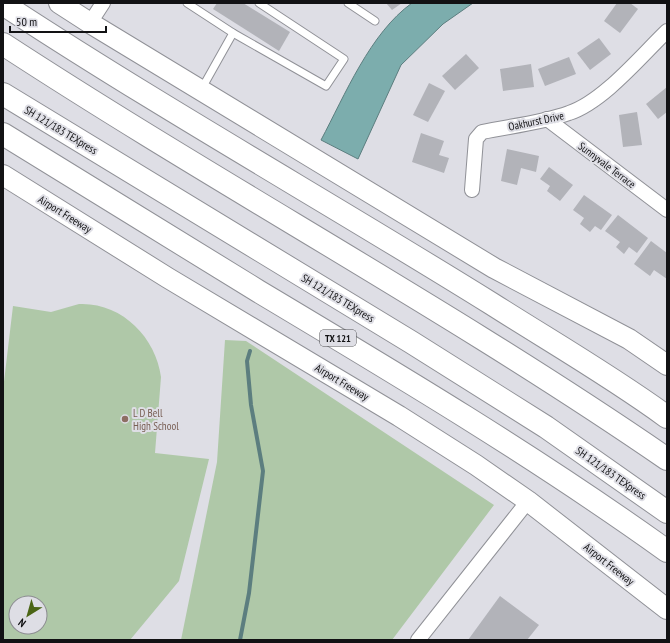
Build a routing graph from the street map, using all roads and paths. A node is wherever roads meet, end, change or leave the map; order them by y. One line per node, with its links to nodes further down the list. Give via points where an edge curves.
1 (59, 3): 8 (main road)
2 (103, 3): 8 (street)
3 (187, 3): 10 (lane)
4 (259, 3): 10 (lane, via 344,59 326,86)
5 (348, 3): 7 (lane)
6 (3, 4): 20 (highway, via 459,284)
7 (374, 21)
8 (90, 23): 12 (main road)
9 (667, 31): 14 (street, Oakhurst Drive, via 608,90 570,113)
10 (233, 33): 12 (lane)
11 (3, 44): 21 (highway, via 429,305 558,386)
12 (201, 90): 19 (main road, via 494,268 629,339)
13 (3, 94): 23 (highway, SH 121/183 TEXpress, via 540,423)
14 (547, 119): 17 (street, Oakhurst Drive, via 482,132 476,139); 18 (street, Sunnyvale Terrace)
15 (3, 134): 24 (highway, TX 121, via 516,449)
16 (3, 176): 22 (main road, Airport Freeway, via 399,416)
17 (472, 190)
18 (667, 210)
19 (667, 365)
20 (667, 417)
21 (667, 459)
22 (528, 501): 25 (main road, Airport Freeway); 26 (street)
23 (667, 512)
24 (667, 551)
25 (667, 609)
26 (418, 640)

